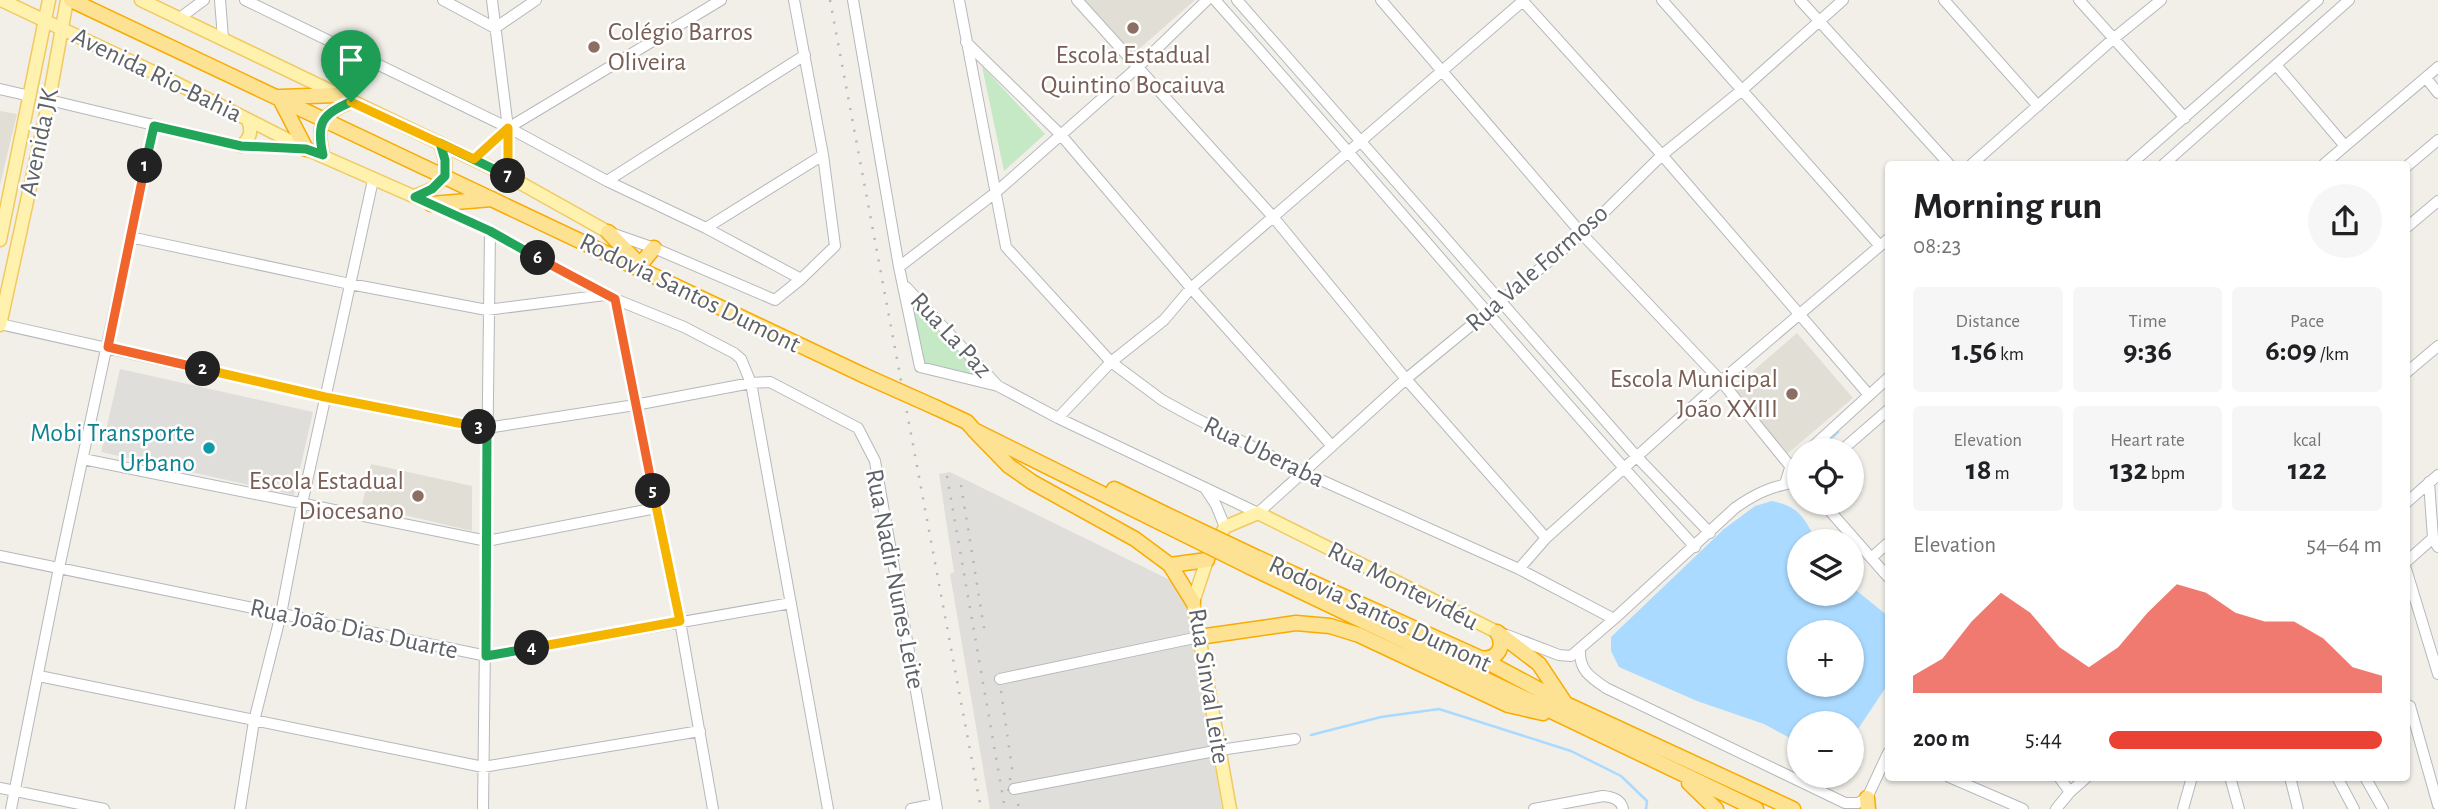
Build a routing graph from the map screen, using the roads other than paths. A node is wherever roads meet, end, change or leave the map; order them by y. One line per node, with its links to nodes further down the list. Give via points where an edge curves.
1 (1, 0): 30 (main road, Avenida Rio-Bahia)
2 (49, 0): 30 (main road, Avenida JK)
3 (69, 0): 32 (main road, Avenida JK); 48 (highway, Rodovia Santos Dumont)
4 (141, 0): 29 (main road)
5 (204, 0): 29 (street)
6 (220, 0): 34 (street)
7 (245, 0): 56 (street)
8 (443, 0): 33 (street)
9 (492, 0): 33 (street)
10 (537, 0): 33 (street)
11 (721, 0): 56 (street)
12 (794, 0): 37 (street)
13 (853, 0): 94 (street)
14 (959, 0): 36 (street, Rua Uberaba)
15 (1077, 0): 38 (street)
16 (1207, 0): 38 (street)
17 (1215, 0): 64 (street)
18 (1237, 0): 58 (street)
19 (1381, 0): 41 (street)
20 (1523, 0): 41 (street); 67 (street)
21 (1662, 0): 44 (street)
22 (1800, 0): 31 (street)
23 (1843, 0): 31 (street, Rua Vale Formoso)
24 (1944, 0): 51 (street)
25 (2079, 0): 35 (street)
26 (2161, 0): 35 (street)
27 (2318, 0): 52 (street)
28 (2349, 0): 39 (street)
29 (181, 18): 34 (main road)
30 (45, 20): 32 (main road, Avenida Rio-Bahia); 47 (main road, Avenida JK)
31 (1819, 22): 44 (street, Rua Vale Formoso); 69 (street)
32 (62, 28): 49 (main road, Avenida JK); 54 (main road, Avenida Rio-Bahia)
33 (495, 28): 56 (street)
34 (223, 38): 46 (main road)
35 (2113, 39): 51 (street); 52 (street)
36 (966, 42): 57 (street); 79 (street, Rua Uberaba)
37 (804, 55): 66 (street); 78 (street)
38 (1139, 66): 57 (street); 84 (street)
39 (2277, 66): 62 (street); 72 (street)
40 (2438, 67): 42 (street)
41 (1443, 71): 58 (street); 89 (street)
42 (2426, 78): 45 (street); 62 (street)
43 (0, 89): 47 (street)
44 (1742, 90): 67 (street, Rua Vale Formoso); 92 (street)
45 (2438, 93)
46 (336, 95): 48 (highway); 50 (main road)
47 (30, 96): 91 (main road, Avenida JK)
48 (279, 97): 53 (highway, Rodovia Santos Dumont); 63 (highway)
49 (49, 100): 55 (street); 105 (main road, Avenida JK)
50 (351, 102): 53 (main road); 60 (main road)
51 (2038, 106): 70 (street)
52 (2185, 118): 71 (street)
53 (324, 119): 65 (main road, via 318,134); 75 (highway, Rodovia Santos Dumont)
54 (248, 120): 61 (main road, via 251,134); 63 (main road, Avenida Rio-Bahia)
55 (154, 126): 61 (street); 90 (street)
56 (508, 128): 68 (street); 76 (street); 78 (street)
57 (1061, 135): 79 (street); 99 (street)
58 (1362, 140): 64 (street); 101 (street)
59 (2438, 140): 74 (street)
60 (440, 143): 68 (main road); 75 (main road)
61 (241, 146): 63 (street)
62 (2346, 146): 73 (street)
63 (306, 149): 65 (main road, Avenida Rio-Bahia)
64 (1349, 151): 84 (street); 103 (street)
65 (323, 155): 77 (main road, Avenida Rio-Bahia)
66 (823, 155): 86 (street); 96 (street, via 835,246)
67 (1662, 155): 89 (street, Rua Vale Formoso); 104 (street)
68 (474, 159): 76 (main road)
69 (1946, 161)
70 (1975, 161)
71 (2135, 161)
72 (2167, 161)
73 (2328, 161)
74 (2410, 164)
75 (445, 176): 80 (main road); 81 (highway, Rodovia Santos Dumont)
76 (508, 176): 88 (main road)
77 (373, 180): 80 (main road, Avenida Rio-Bahia); 97 (street)
78 (607, 180): 86 (street)
79 (995, 193): 94 (street); 108 (street, Rua Uberaba, via 1006,247)
80 (415, 197): 83 (main road, Avenida Rio-Bahia)
81 (493, 199): 83 (highway); 95 (highway, Rodovia Santos Dumont)
82 (2438, 201): 85 (street)
83 (431, 204): 87 (street, Avenida Rio-Bahia)
84 (1274, 218): 99 (street); 110 (street)
85 (2410, 225)
86 (706, 228): 96 (street)
87 (490, 231): 100 (street, Avenida Rio-Bahia); 102 (street)
88 (608, 232): 93 (street); 95 (highway)
89 (1582, 233): 101 (street, Rua Vale Formoso); 112 (street)
90 (130, 237): 97 (street); 107 (street)
91 (0, 240)
92 (1884, 243): 104 (street)
93 (654, 248): 95 (highway); 96 (street, via 775,300)
94 (899, 267): 98 (street)
95 (645, 270): 120 (highway, Rodovia Santos Dumont, bridge)
96 (801, 279)
97 (350, 284): 102 (street); 116 (street)
98 (904, 284): 114 (street, Rua La Paz); 114 (street, Rua Montevidéu, via 920,368)
99 (1191, 288): 108 (street, via 1164,320); 124 (street)
100 (610, 297): 102 (street); 113 (street, Avenida Rio-Bahia, via 734,353); 117 (street)
101 (1499, 301): 103 (street, Rua Vale Formoso); 125 (street)
102 (487, 310): 121 (street)
103 (1486, 312): 110 (street, Rua Vale Formoso); 128 (street)
104 (1799, 313): 112 (street); 115 (street)
105 (0, 324): 107 (street)
106 (2438, 346): 109 (street)
107 (108, 347): 116 (street); 126 (street)
108 (1111, 362): 119 (street); 129 (street, Rua Uberaba, via 1162,400)
109 (2410, 370)
110 (1406, 379): 124 (street, Rua Vale Formoso); 142 (street)
111 (1885, 380): 115 (street)
112 (1721, 381): 125 (street); 127 (street)
113 (751, 383): 117 (street); 158 (street, Avenida Rio-Bahia); 194 (street, Rua Nadir Nunes Leite, via 770,382 858,428 875,461)
114 (998, 386): 119 (street, Rua Montevidéu)
115 (1869, 395): 122 (street)
116 (325, 397): 121 (street); 136 (street)
117 (635, 405): 121 (street); 137 (street)
118 (1885, 413): 123 (street)
119 (1058, 418): 134 (street, Rua Montevidéu)
120 (971, 426): 151 (highway, Rodovia Santos Dumont, bridge, via 976,420); 152 (highway, via 1009,466)
121 (487, 428): 143 (street)
122 (1822, 438)
123 (1856, 438)
124 (1332, 446): 129 (street, Rua Vale Formoso)
125 (1637, 457): 128 (street); 141 (street)
126 (83, 459): 136 (street); 153 (street)
127 (1787, 464)
128 (1624, 469): 142 (street); 146 (street)
129 (1303, 471): 138 (street, Rua Vale Formoso); 154 (street, Rua Uberaba)
130 (2438, 475): 132 (street)
131 (1787, 478): 133 (street)
132 (2429, 482): 135 (street); 144 (street)
133 (1785, 484): 141 (street, via 1753,495)
134 (1204, 488): 138 (street, Rua Montevidéu); 140 (street)
135 (2410, 499)
136 (302, 504): 143 (street); 159 (street)
137 (656, 508): 143 (street); 161 (street)
138 (1258, 513): 140 (main road, Rua Vale Formoso); 162 (main road, Rua Montevidéu)
139 (1833, 515): 148 (street)
140 (1225, 527): 150 (main road, Rua Sinval Leite)
141 (1710, 533): 146 (street)
142 (1546, 538): 154 (street)
143 (487, 541): 165 (street)
144 (2436, 543): 149 (street)
145 (1885, 546): 148 (street)
146 (1695, 547): 160 (street)
147 (0, 556): 153 (street, Rua João Dias Duarte)
148 (1871, 558): 155 (street)
149 (2410, 559)
150 (1207, 560): 152 (highway); 157 (main road, Rua Sinval Leite)
151 (1253, 562): 166 (highway, Rodovia Santos Dumont); 172 (highway, Rodovia Santos Dumont)
152 (1170, 565): 157 (highway)
153 (59, 568): 159 (street, Rua João Dias Duarte); 168 (street)
154 (1519, 569): 160 (street, Rua Uberaba)
155 (1885, 574)
156 (2410, 582): 167 (street)
157 (1193, 602): 163 (main road, Rua Sinval Leite)
158 (791, 603): 161 (street, Rua João Dias Duarte); 200 (street, Avenida Rio-Bahia)
159 (281, 614): 165 (street, Rua João Dias Duarte); 173 (street)
160 (1614, 619): 164 (street)
161 (680, 621): 165 (street, Rua João Dias Duarte); 174 (street)
162 (1497, 632): 164 (street, Rua Montevidéu, via 1559,655 1571,656); 166 (highway, via 1499,652); 170 (highway, via 1539,664)
163 (1199, 637): 169 (street); 172 (highway, via 1296,623 1330,626 1359,635 1508,705); 176 (main road, Rua Sinval Leite)
164 (1580, 650): 192 (street, via 1587,674 1605,688 1846,803)
165 (486, 656): 178 (street)
166 (1480, 658): 170 (highway, Rodovia Santos Dumont)
167 (2438, 674)
168 (38, 676): 173 (street); 190 (street)
169 (1000, 679)
170 (1566, 704): 207 (highway, Rodovia Santos Dumont)
171 (2410, 706): 193 (street)
172 (1570, 720): 179 (highway, Rodovia Santos Dumont)
173 (254, 721): 178 (street); 197 (street)
174 (700, 731): 178 (street); 199 (street)
175 (1295, 738): 176 (street)
176 (1220, 750): 189 (street); 202 (main road, Rua Sinval Leite)
177 (1885, 760): 192 (street)
178 (483, 767): 198 (street)
179 (1674, 771): 205 (highway); 206 (highway, Rodovia Santos Dumont)
180 (1958, 781): 208 (street)
181 (2062, 781): 191 (street)
182 (2082, 781): 191 (street)
183 (2191, 781): 210 (street)
184 (2231, 781): 211 (street)
185 (2291, 781): 212 (street)
186 (2339, 781): 213 (street)
187 (2367, 781): 214 (street)
188 (0, 788): 190 (street)
189 (1014, 789)
190 (15, 792): 195 (street); 196 (street)
191 (2070, 792): 209 (street)
192 (1867, 804)
193 (2438, 805)
194 (937, 806): 201 (street)
195 (11, 809)
196 (104, 809)
197 (240, 809)
198 (483, 809)
199 (713, 809)
200 (828, 809)
201 (911, 809)
202 (1230, 809)
203 (1534, 809): 204 (street, via 1603,796 1614,797)
204 (1623, 809)
205 (1716, 809)
206 (1756, 809)
207 (1793, 809)
208 (2024, 809)
209 (2056, 809)
210 (2183, 809)
211 (2239, 809)
212 (2298, 809)
213 (2354, 809)
214 (2383, 809)

